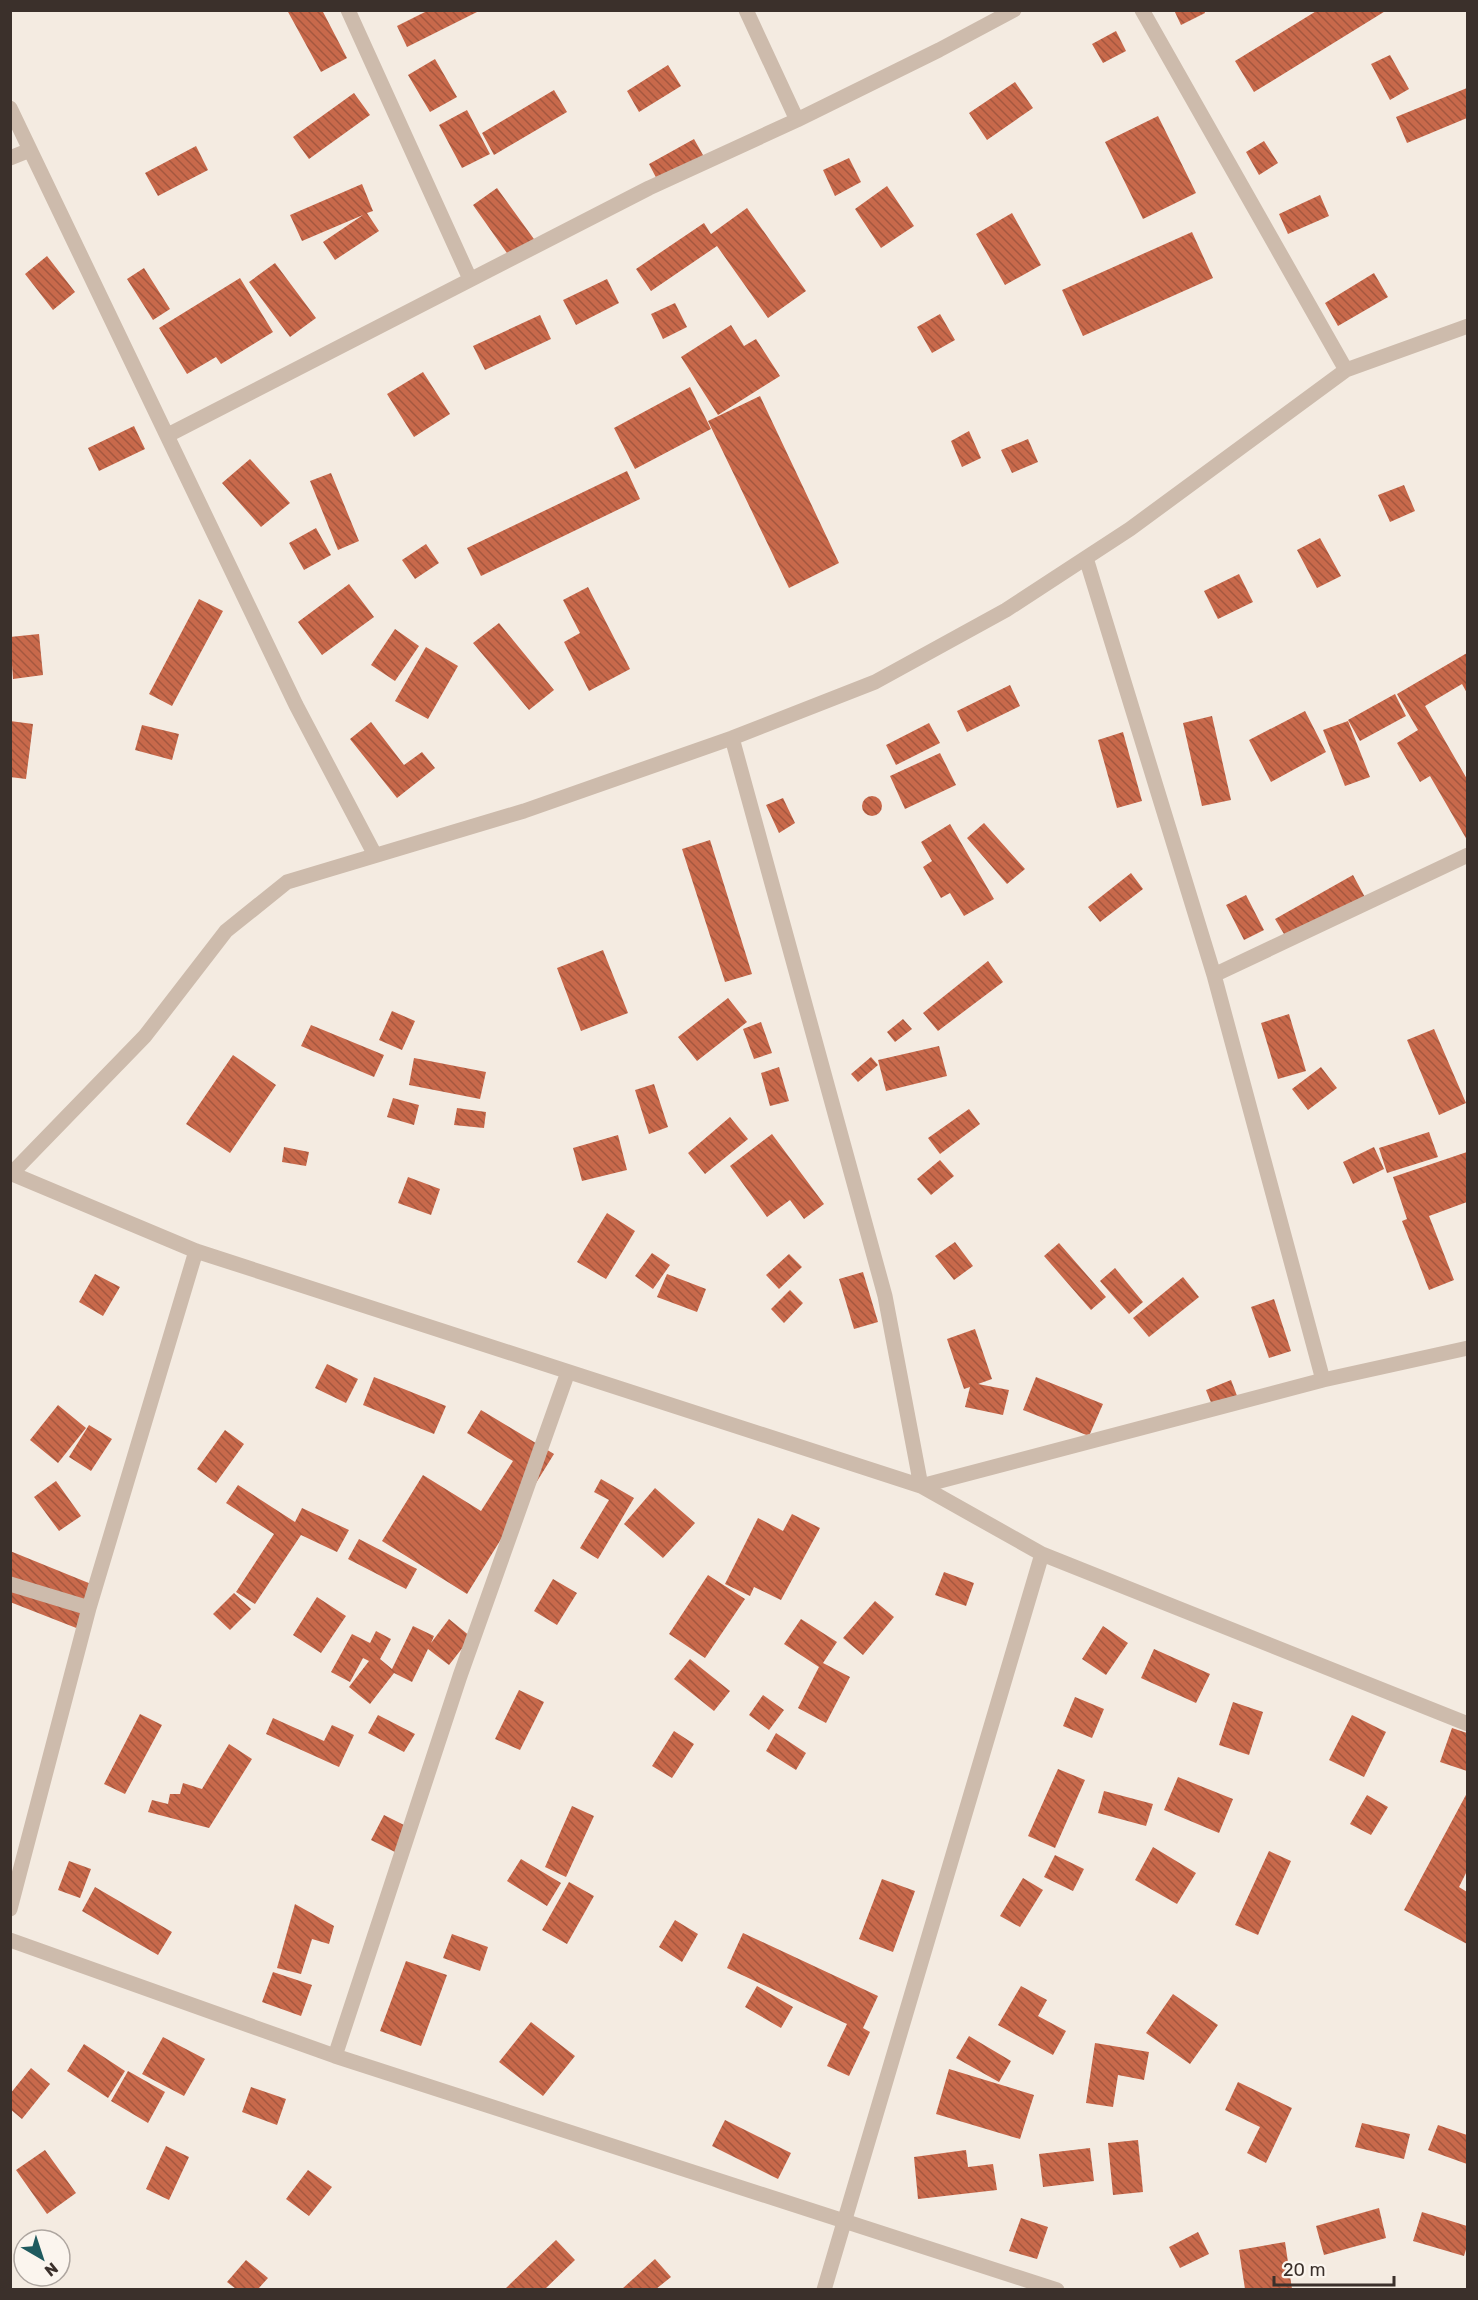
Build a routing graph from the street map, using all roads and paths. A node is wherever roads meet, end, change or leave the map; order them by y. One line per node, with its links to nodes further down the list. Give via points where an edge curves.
1 (348, 10): 9 (street)
2 (746, 10): 6 (street)
3 (1014, 10): 6 (street)
4 (1142, 10): 11 (street)
5 (10, 108): 7 (street)
6 (797, 120): 9 (street, via 649,188)
7 (30, 150): 8 (street); 12 (street)
8 (10, 158)
9 (470, 279): 12 (street)
10 (1467, 326): 11 (street)
11 (1346, 370): 13 (street)
12 (168, 435): 15 (street, via 296,705)
13 (1086, 558): 14 (street, via 1006,610 875,682); 17 (street)
14 (732, 738): 15 (street, via 524,811); 23 (street, via 885,1296)
15 (375, 855): 18 (street, via 286,882 226,931 145,1036)
16 (1467, 855): 17 (street)
17 (1214, 975): 22 (street)
18 (11, 1173): 19 (street)
19 (196, 1251): 21 (street); 26 (street)
20 (1467, 1348): 22 (street)
21 (568, 1372): 23 (street); 30 (street, via 460,1676)
22 (1323, 1380): 23 (street)
23 (921, 1486): 24 (street)
24 (1042, 1554): 27 (street); 31 (street)
25 (10, 1584): 26 (street)
26 (88, 1608): 28 (street)
27 (1467, 1725)
28 (10, 1909)
29 (10, 1940): 30 (street)
30 (335, 2056): 31 (street)
31 (844, 2221): 32 (street); 33 (street)
32 (824, 2289)
33 (1057, 2289)

